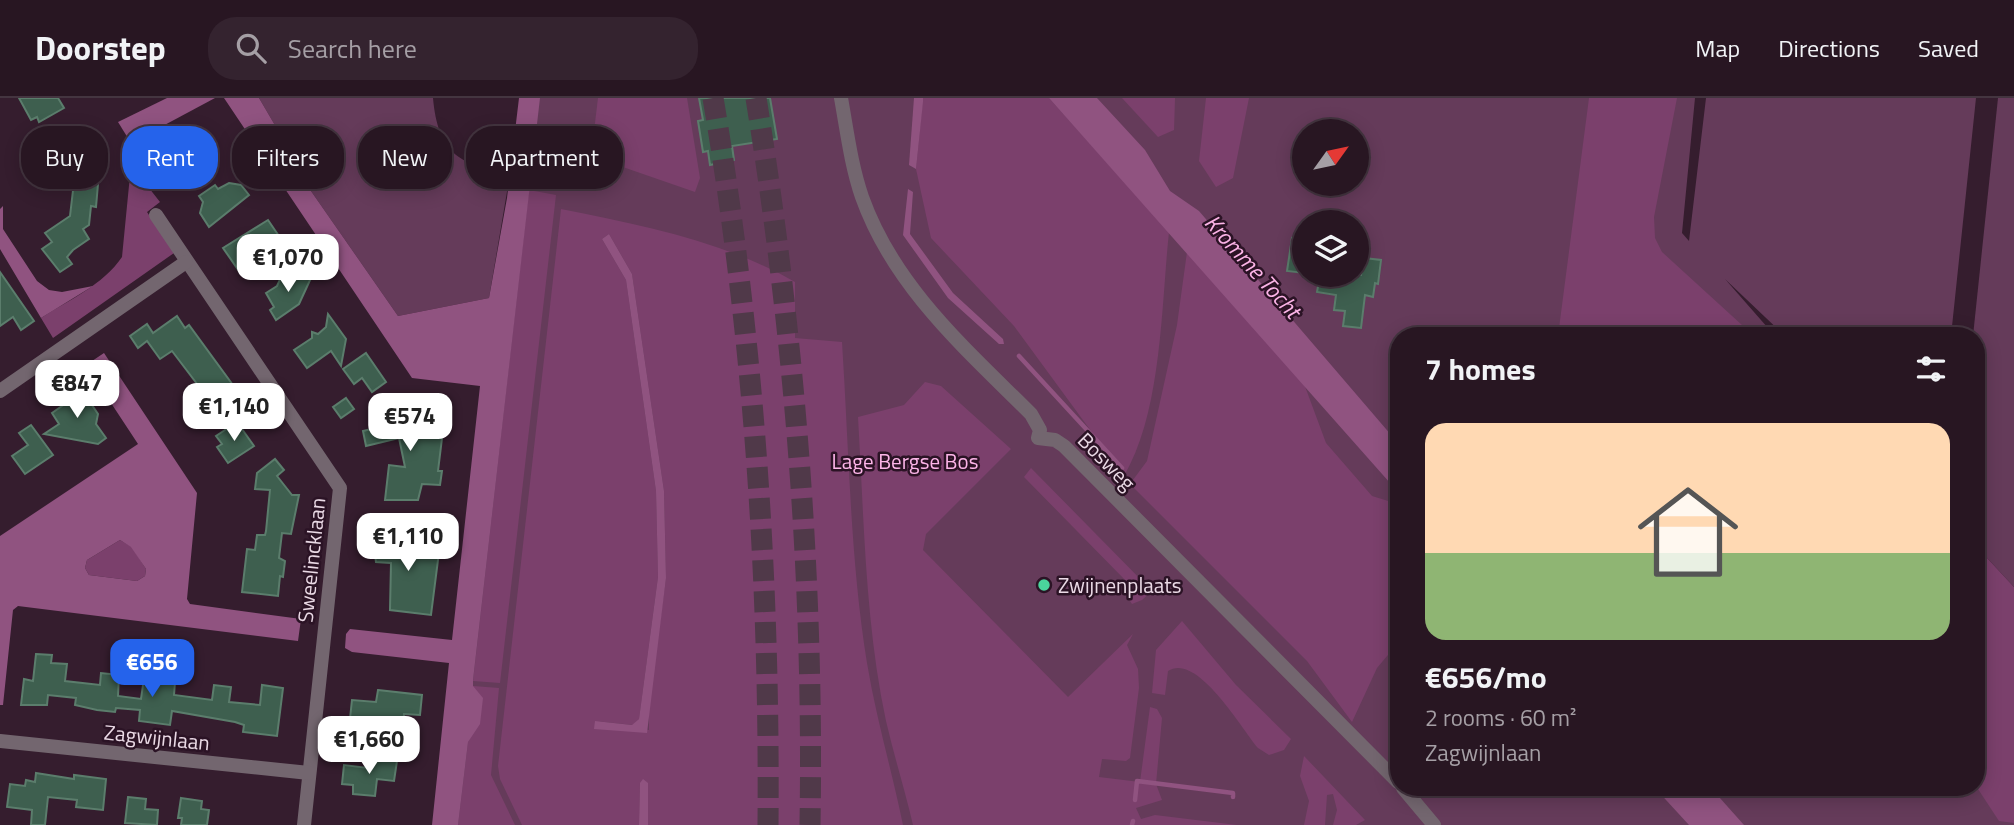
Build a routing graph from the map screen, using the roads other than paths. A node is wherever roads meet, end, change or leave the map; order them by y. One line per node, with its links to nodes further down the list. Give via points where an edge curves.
1 (841, 98): 7 (street, Bosweg, via 862,198 913,290 1031,414 1040,430 1038,438 1064,446)
2 (156, 215): 3 (street, Sweelincklaan)
3 (186, 262): 4 (street); 6 (street, Sweelincklaan, via 340,488)
4 (0, 391)
5 (0, 741): 6 (street, Zagwijnlaan)
6 (309, 773): 9 (street, Sweelincklaan)
7 (1390, 774)
8 (1410, 796): 10 (street)
9 (304, 825)
10 (1434, 825)

